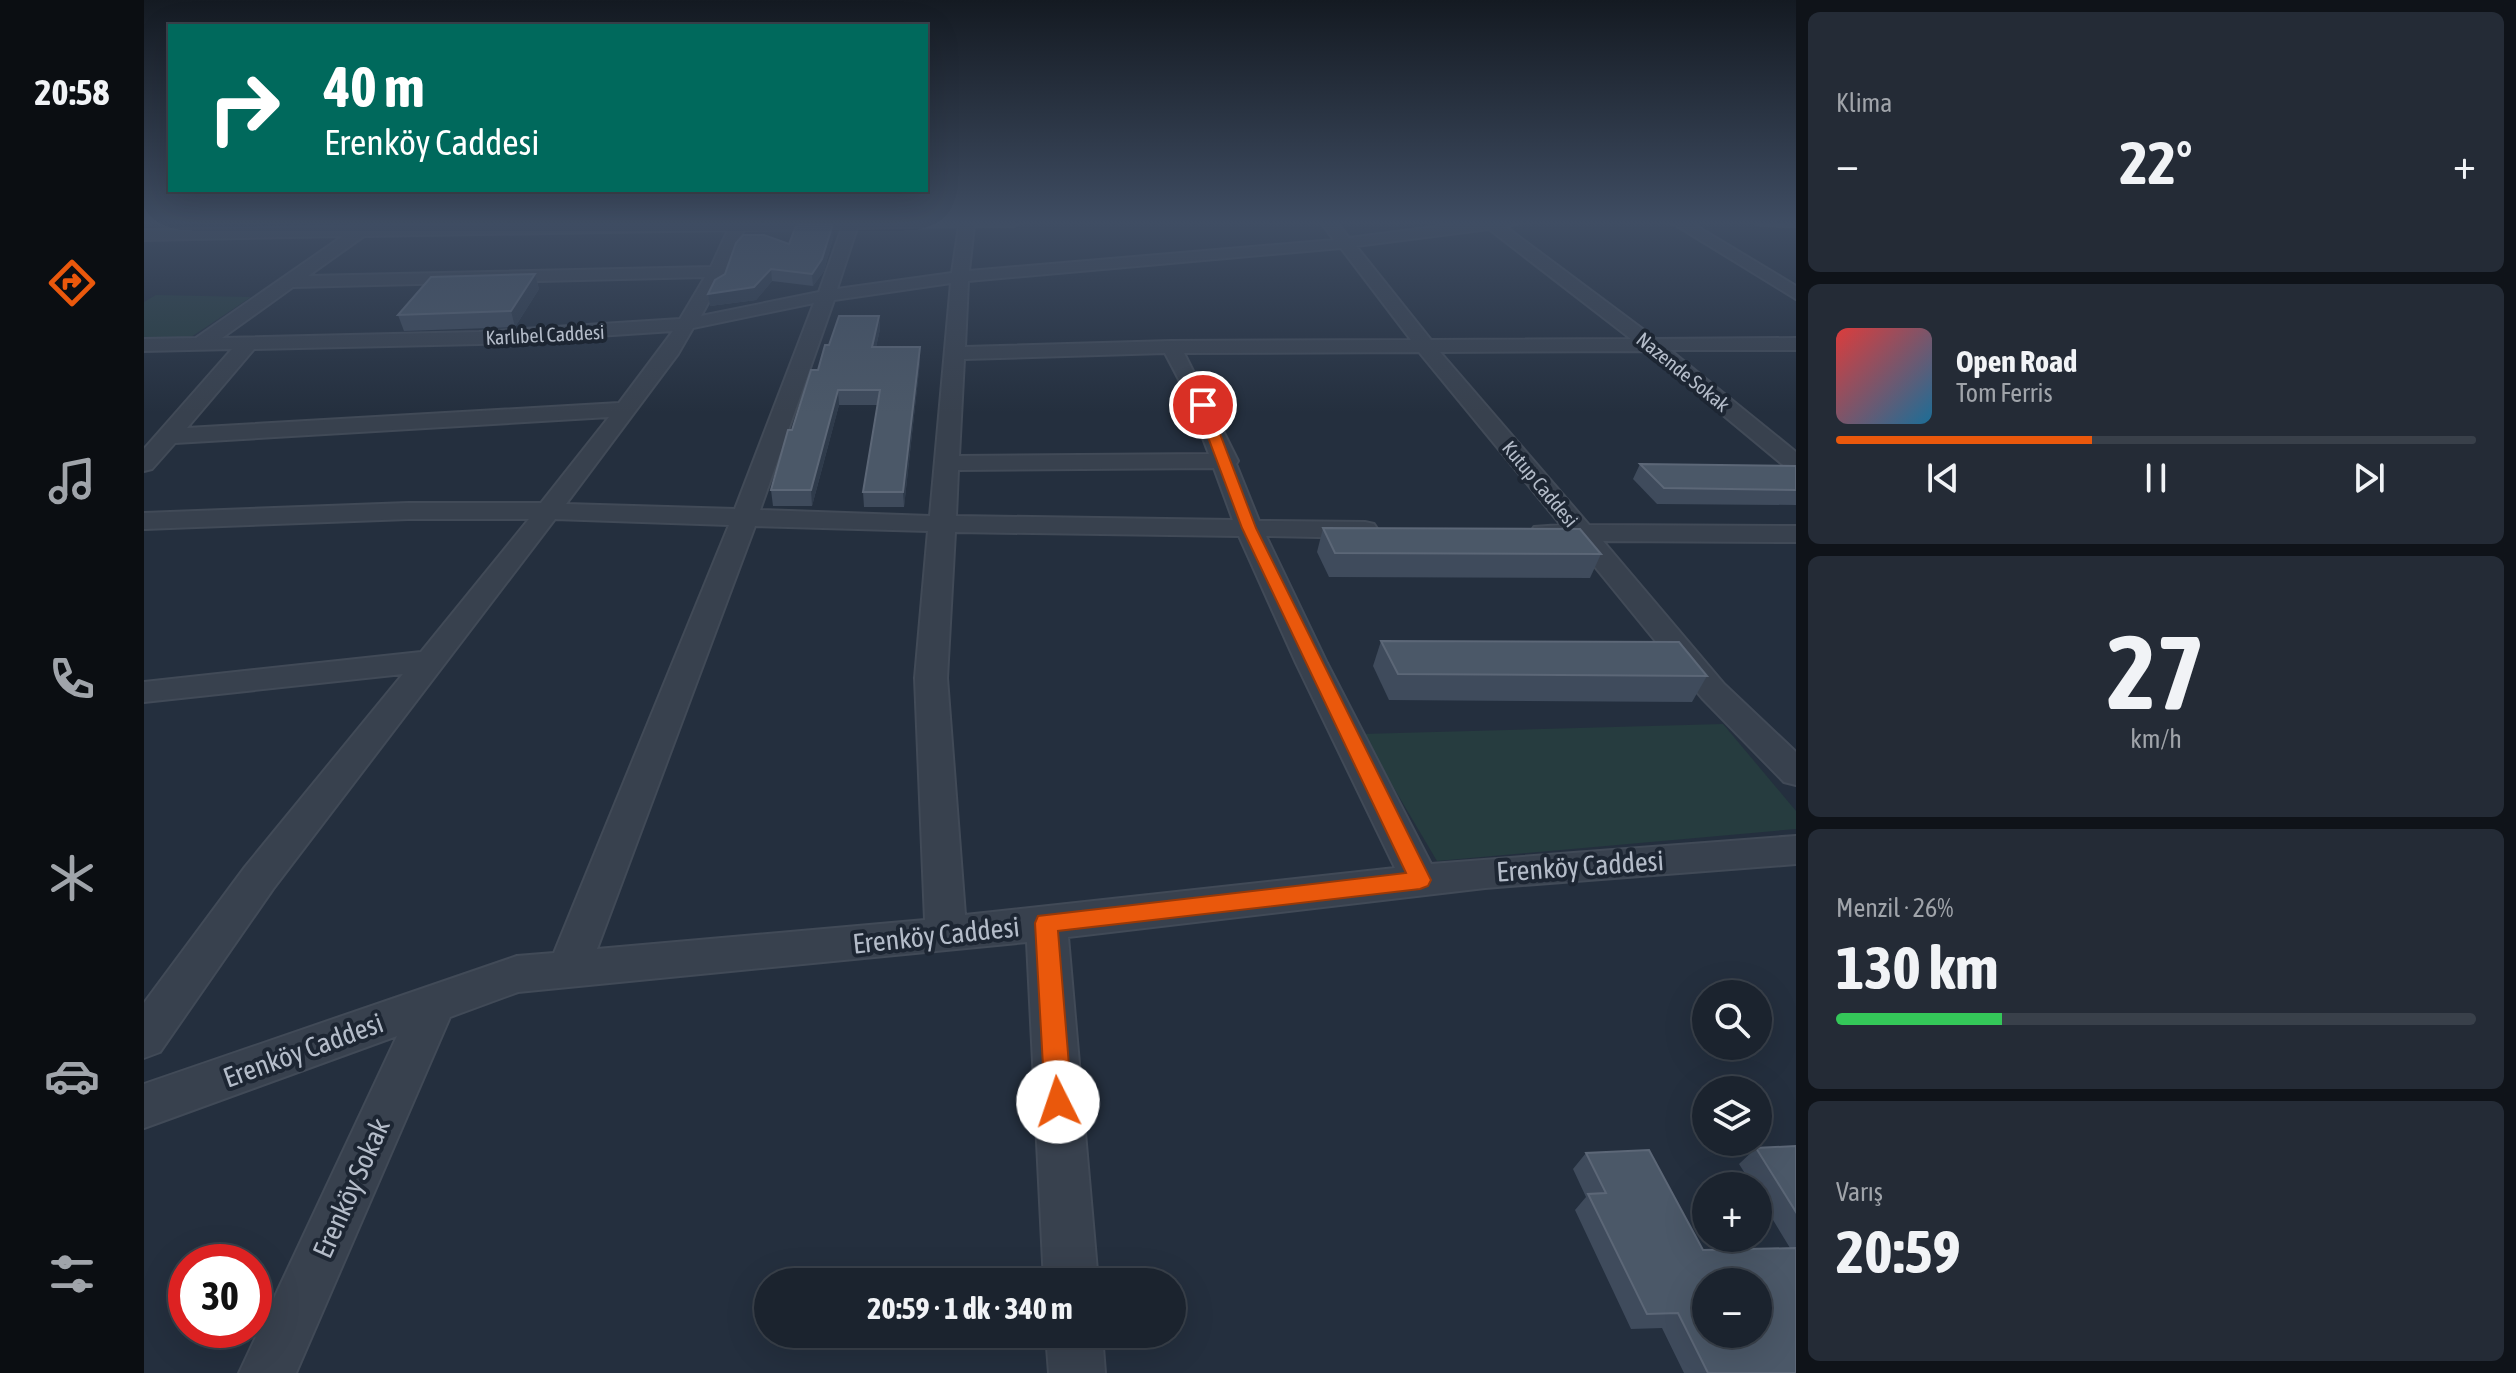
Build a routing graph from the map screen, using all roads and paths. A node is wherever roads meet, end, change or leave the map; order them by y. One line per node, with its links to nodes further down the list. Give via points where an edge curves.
1 (286, 285): 14 (street)
2 (709, 285): 9 (street)
3 (832, 285): 8 (street)
4 (901, 285): 8 (street, Karlıbel Caddesi)
5 (959, 285): 17 (street)
6 (1377, 285): 16 (street, Kutup Caddesi)
7 (1572, 285): 11 (street, Nazende Sokak)
8 (829, 295): 9 (street, Karlıbel Caddesi); 25 (street)
9 (687, 324): 10 (street, Karlıbel Caddesi, via 479,338); 18 (street)
10 (247, 344): 14 (street, Karlıbel Caddesi); 19 (street)
11 (1650, 344): 12 (street); 16 (street); 23 (street, Nazende Sokak)
12 (1796, 344)
13 (144, 345): 14 (street, Karlıbel Caddesi)
14 (199, 345)
15 (1171, 347): 16 (street); 17 (street); 20 (street)
16 (1426, 347): 31 (street, Kutup Caddesi)
17 (954, 353): 21 (street)
18 (627, 409): 19 (street); 24 (street)
19 (170, 436): 22 (street)
20 (1226, 461): 21 (street); 28 (street)
21 (946, 463): 27 (street)
22 (144, 464)
23 (1796, 464)
24 (548, 511): 25 (street); 26 (street); 33 (street)
25 (746, 518): 27 (street); 40 (street)
26 (144, 521)
27 (942, 524): 28 (street); 39 (street, via 931,678)
28 (1249, 528): 29 (street); 37 (street)
29 (1392, 531)
30 (1519, 533): 31 (street)
31 (1582, 534): 32 (street); 35 (street, Kutup Caddesi, via 1713,691)
32 (1796, 534)
33 (431, 661): 34 (street); 42 (street, via 259,878)
34 (144, 692)
35 (1796, 773)
36 (1796, 850): 37 (street, Erenköy Caddesi)
37 (1420, 880): 38 (street, Erenköy Caddesi)
38 (1046, 923): 39 (street, Erenköy Caddesi); 44 (street)
39 (946, 934): 40 (street, Erenköy Caddesi)
40 (568, 969): 41 (street, Erenköy Caddesi, via 517,974)
41 (434, 1003): 43 (street, Erenköy Caddesi); 46 (street, Erenköy Sokak)
42 (144, 1038)
43 (144, 1106)
44 (1070, 1268)
45 (1075, 1348): 47 (street)
46 (267, 1373)
47 (1077, 1373)

